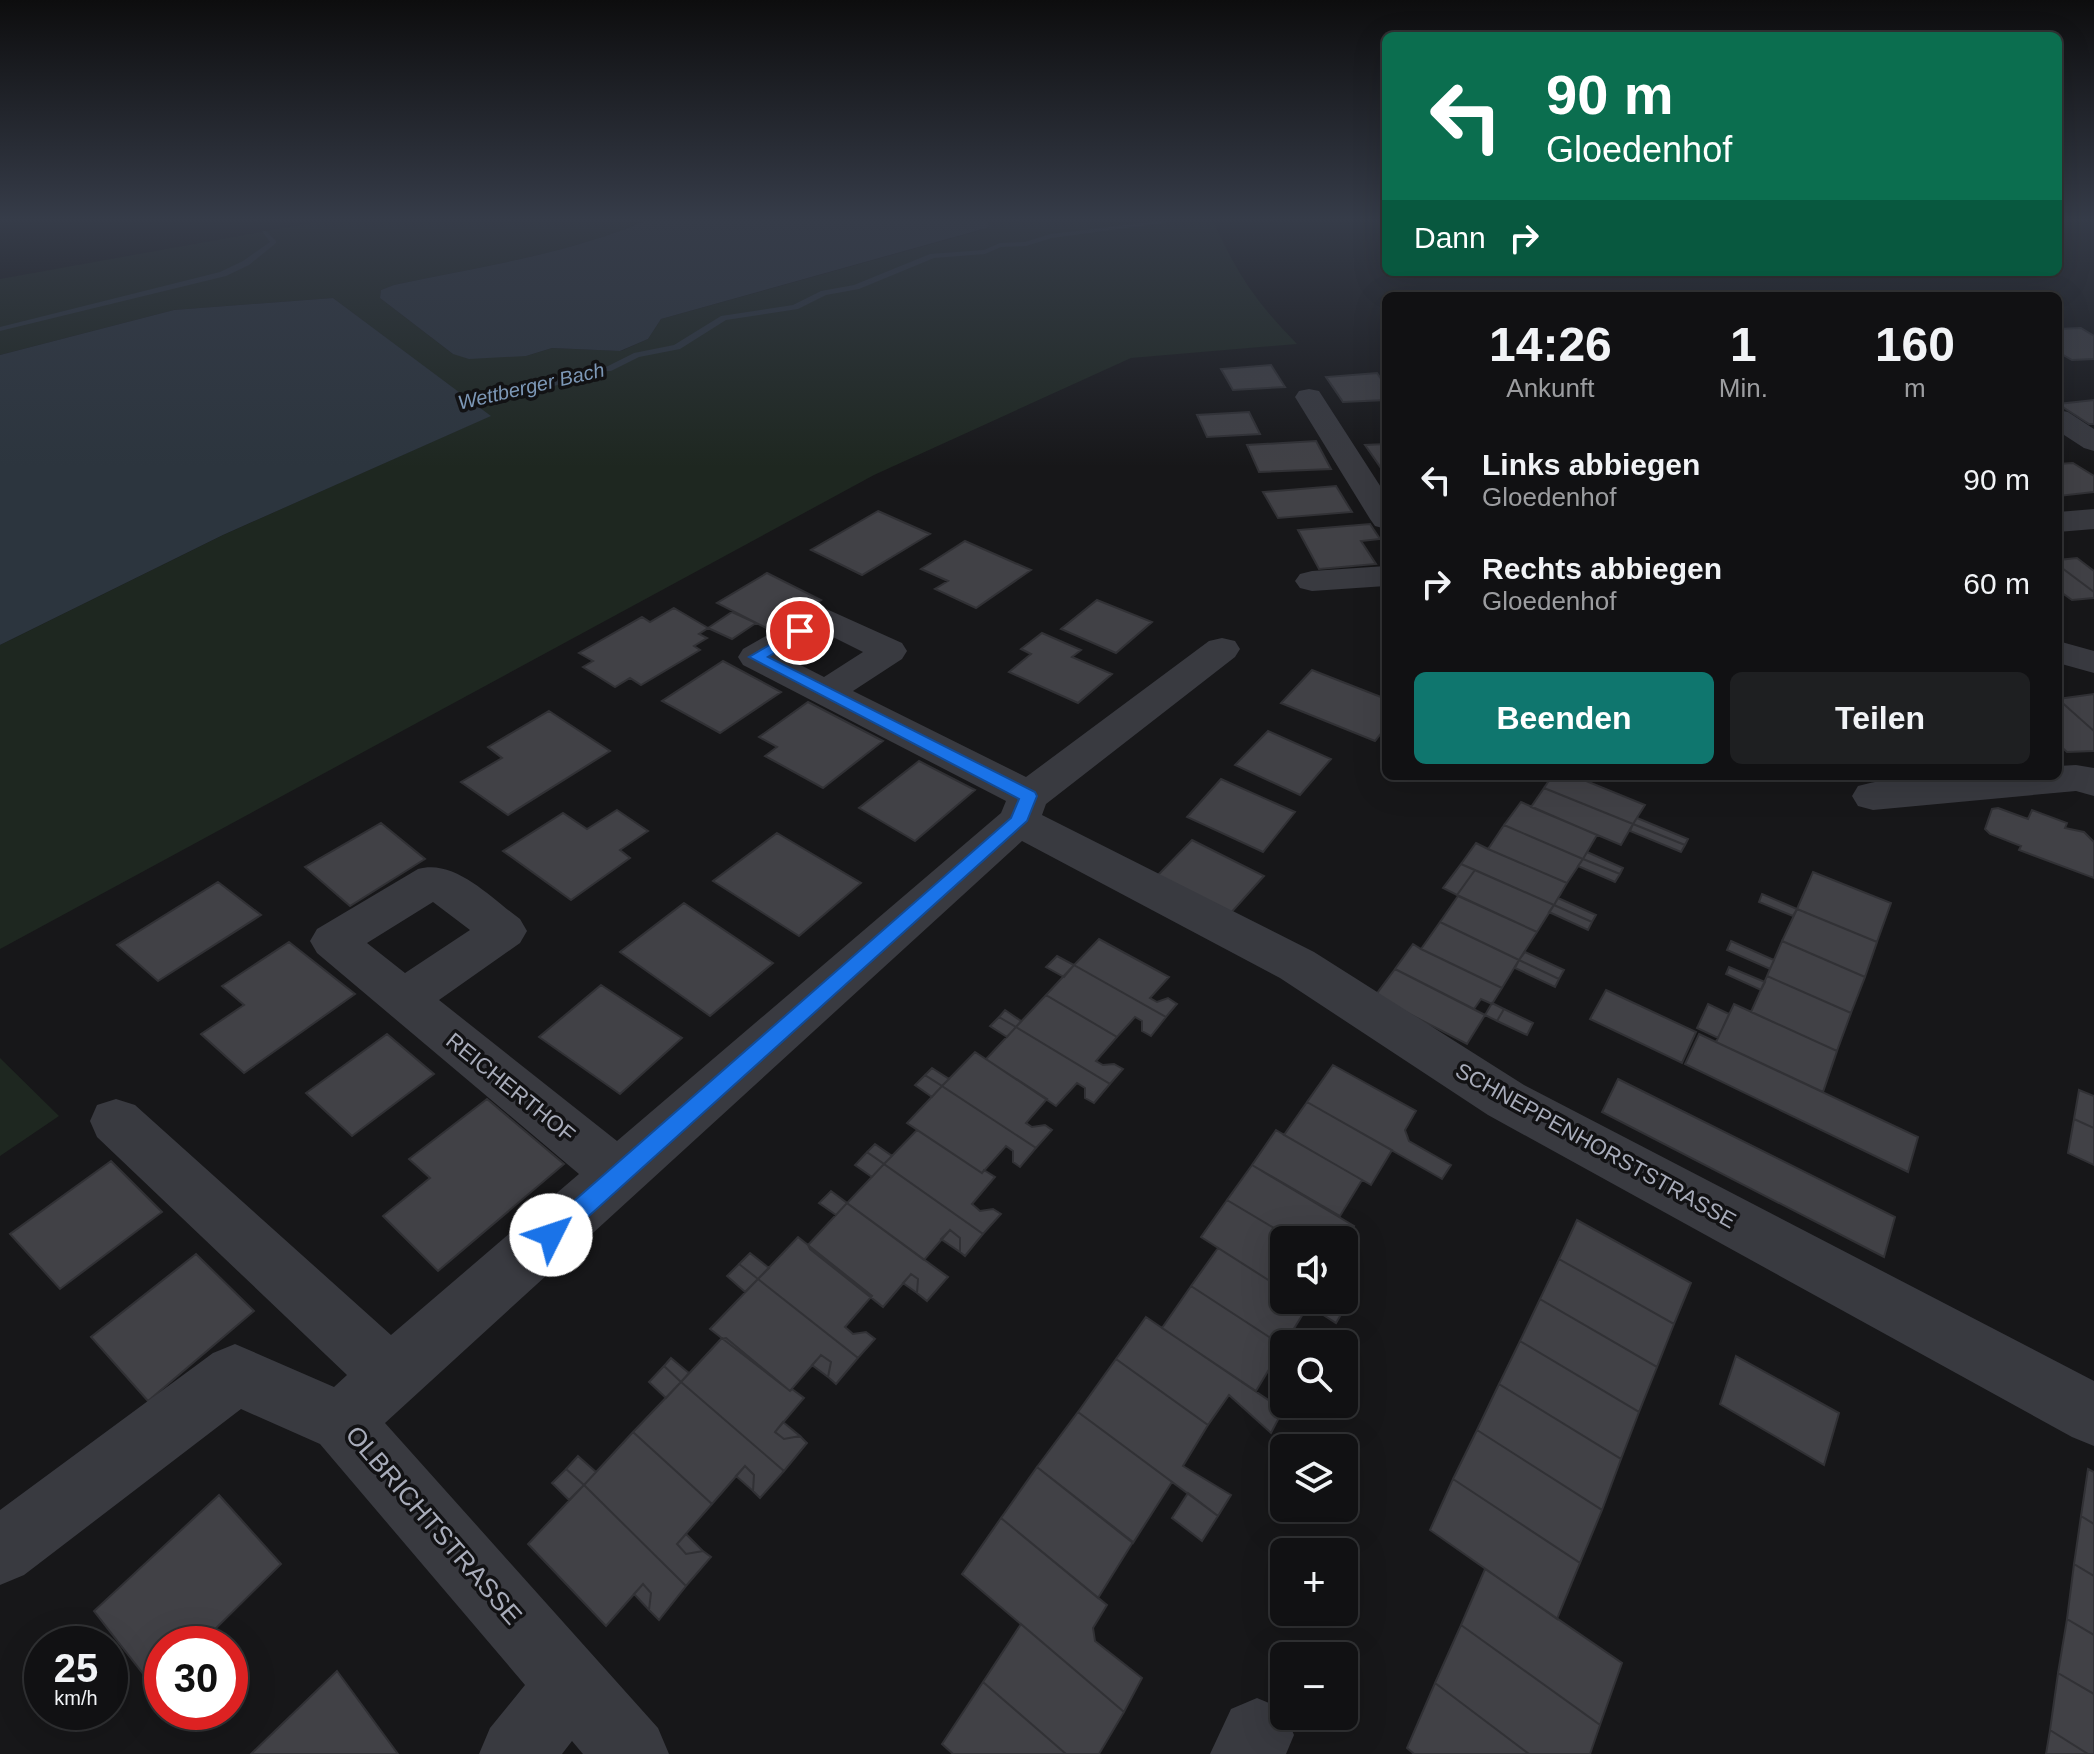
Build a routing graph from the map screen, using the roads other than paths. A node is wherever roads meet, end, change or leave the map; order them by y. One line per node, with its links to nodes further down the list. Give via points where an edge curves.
1 (1309, 397): 4 (street)
2 (2062, 421): 3 (street)
3 (2094, 442)
4 (1382, 513)
5 (2094, 519): 6 (street)
6 (2062, 522)
7 (1382, 576): 8 (street)
8 (1312, 581)
9 (1222, 649): 17 (street, OLBRICHTSTRASSE)
10 (2062, 653): 11 (street)
11 (2094, 662)
12 (826, 692): 17 (street, SCHNEPPENHORSTSTRASSE)
13 (2062, 779): 15 (street)
14 (2053, 780): 16 (street)
15 (2094, 782)
16 (1873, 796)
17 (1023, 809): 20 (street, OLBRICHTSTRASSE); 22 (street, SCHNEPPENHORSTSTRASSE, via 1297,965 1506,1100)
18 (403, 999): 20 (street, REICHERTHOF)
19 (116, 1121): 21 (street)
20 (620, 1176): 21 (street, OLBRICHTSTRASSE)
21 (391, 1375): 23 (street, OLBRICHTSTRASSE)
22 (2094, 1415)
23 (342, 1422): 24 (street, via 235,1375); 25 (street, OLBRICHTSTRASSE)
24 (0, 1551)
25 (571, 1684): 26 (street); 27 (street, OLBRICHTSTRASSE)
26 (516, 1754)
27 (632, 1754)

